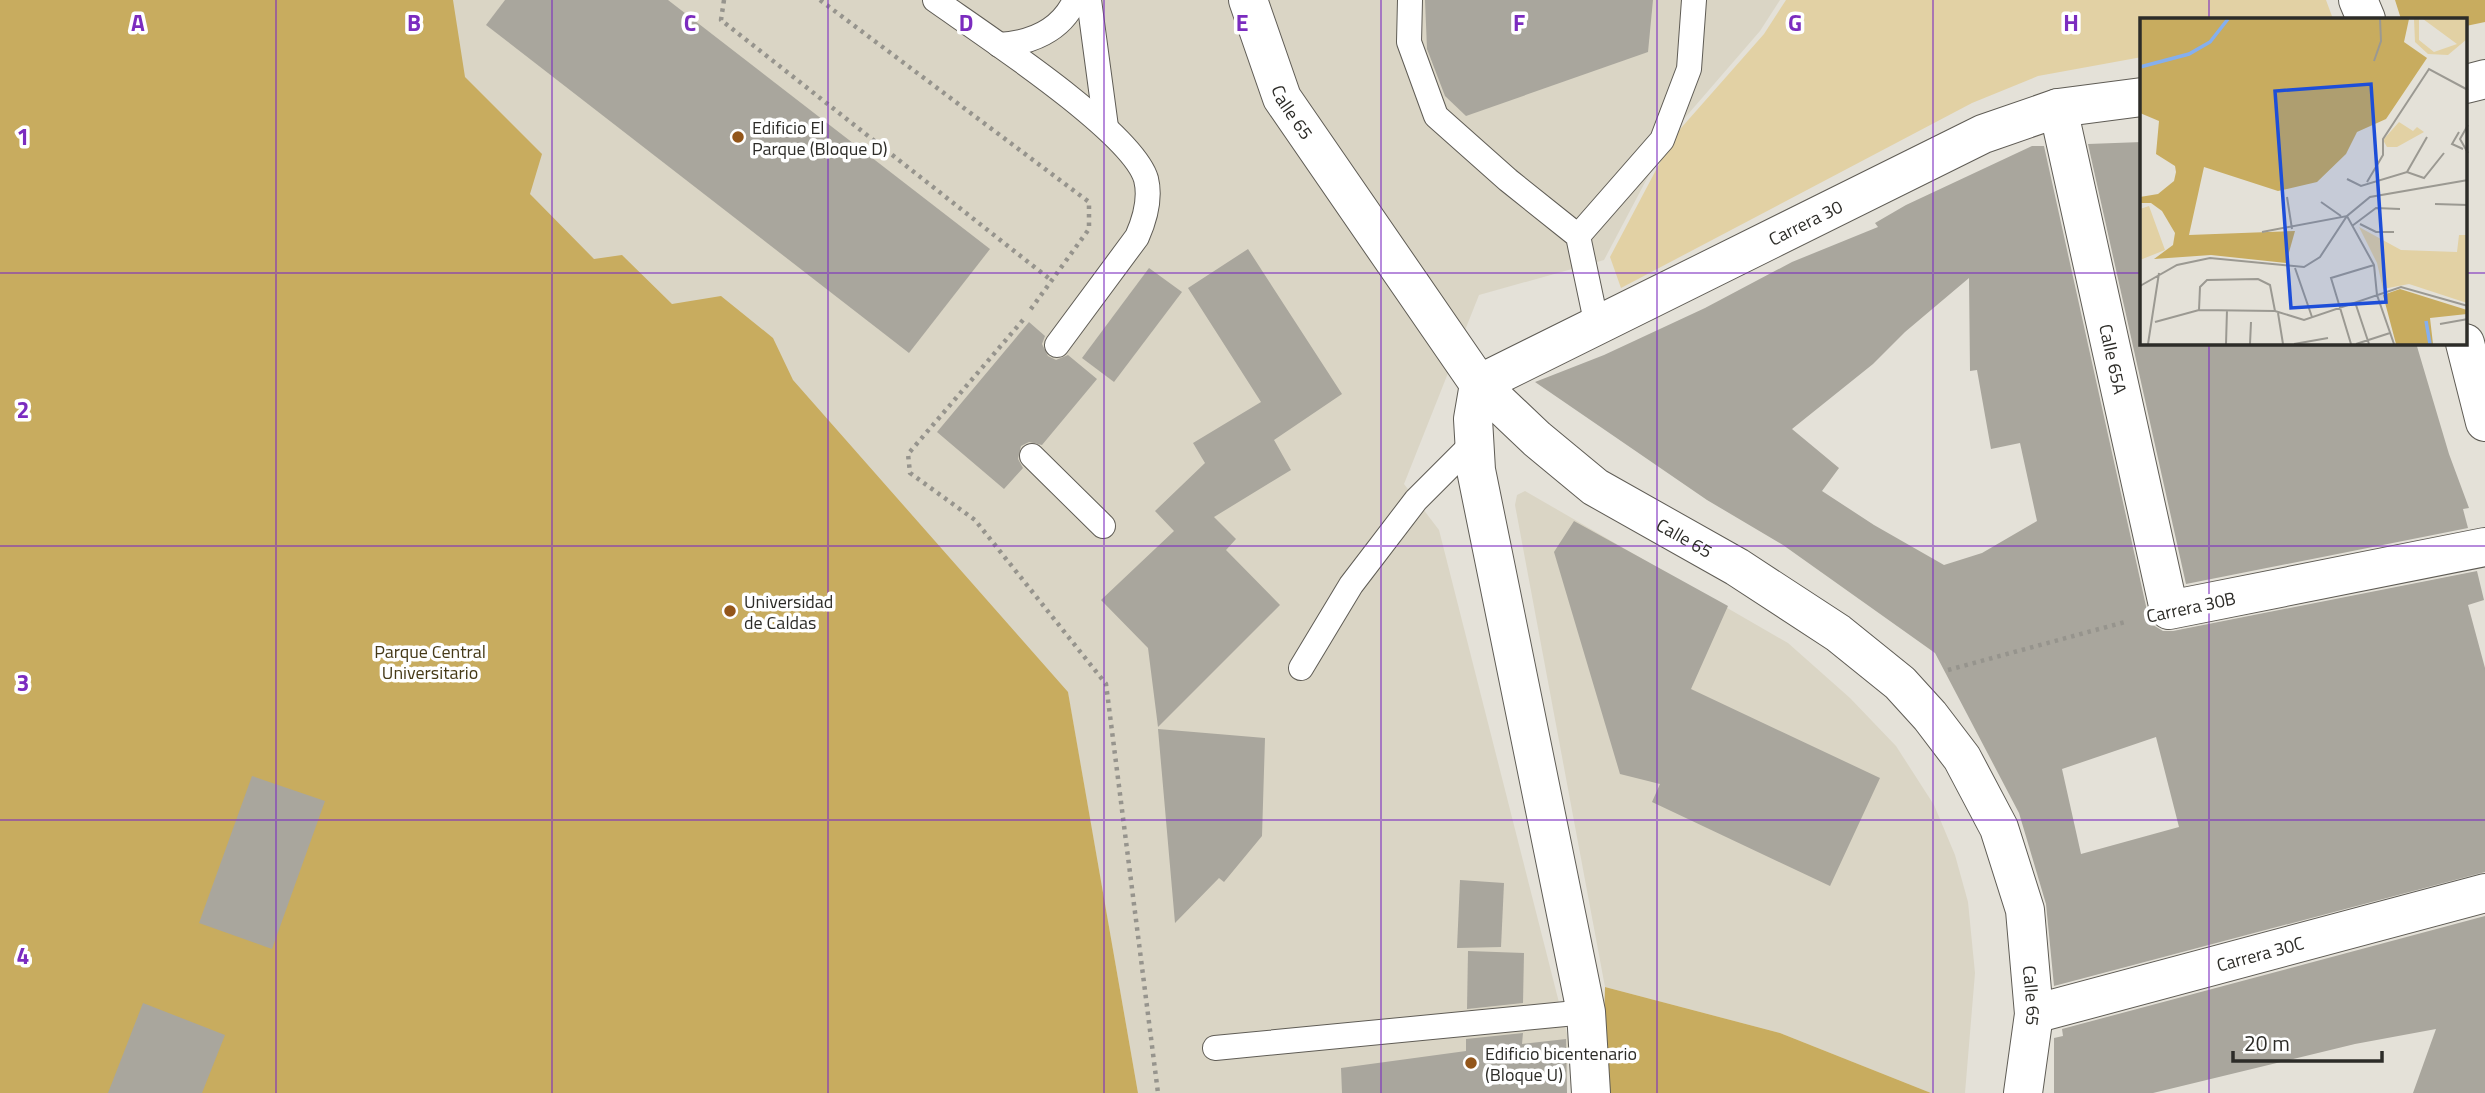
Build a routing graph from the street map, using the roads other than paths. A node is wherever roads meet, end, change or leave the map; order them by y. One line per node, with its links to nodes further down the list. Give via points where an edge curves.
1 (934, 0): 9 (lane)
2 (1075, 0): 9 (lane, via 1058,24 1040,36)
3 (1088, 0): 14 (lane)
4 (1248, 0): 19 (street, Calle 65, via 1282,98)
5 (1410, 0): 15 (lane, via 1409,42 1436,116)
6 (1694, 0): 15 (lane, via 1689,69 1662,140)
7 (2358, 0): 8 (street)
8 (2366, 18)
9 (999, 46): 14 (lane)
10 (2485, 79): 11 (street)
11 (2468, 83)
12 (2140, 97): 13 (street, Carrera 30)
13 (2058, 108): 16 (street, Carrera 30, via 1983,134); 25 (street, Calle 65A)
14 (1106, 127): 17 (lane, via 1146,179 1145,217 1138,237)
15 (1578, 236): 16 (lane)
16 (1597, 326): 19 (street, Carrera 30)
17 (1057, 345)
18 (2472, 348): 20 (street)
19 (1479, 384): 21 (street); 29 (street, Calle 65, via 1595,487 1737,567 1838,633 1900,683 1930,716 1962,758 1999,828 2025,909)
20 (2485, 422)
21 (1473, 443): 26 (lane, via 1416,500 1351,585); 28 (street)
22 (1032, 456): 23 (lane)
23 (1103, 526)
24 (2485, 547): 25 (street, Carrera 30B)
25 (2169, 611)
26 (1301, 668)
27 (2485, 893): 29 (street, Carrera 30C)
28 (1586, 1012): 30 (lane); 31 (street)
29 (2034, 1014): 32 (street, Calle 65)
30 (1215, 1048)
31 (1591, 1093)
32 (2023, 1093)

